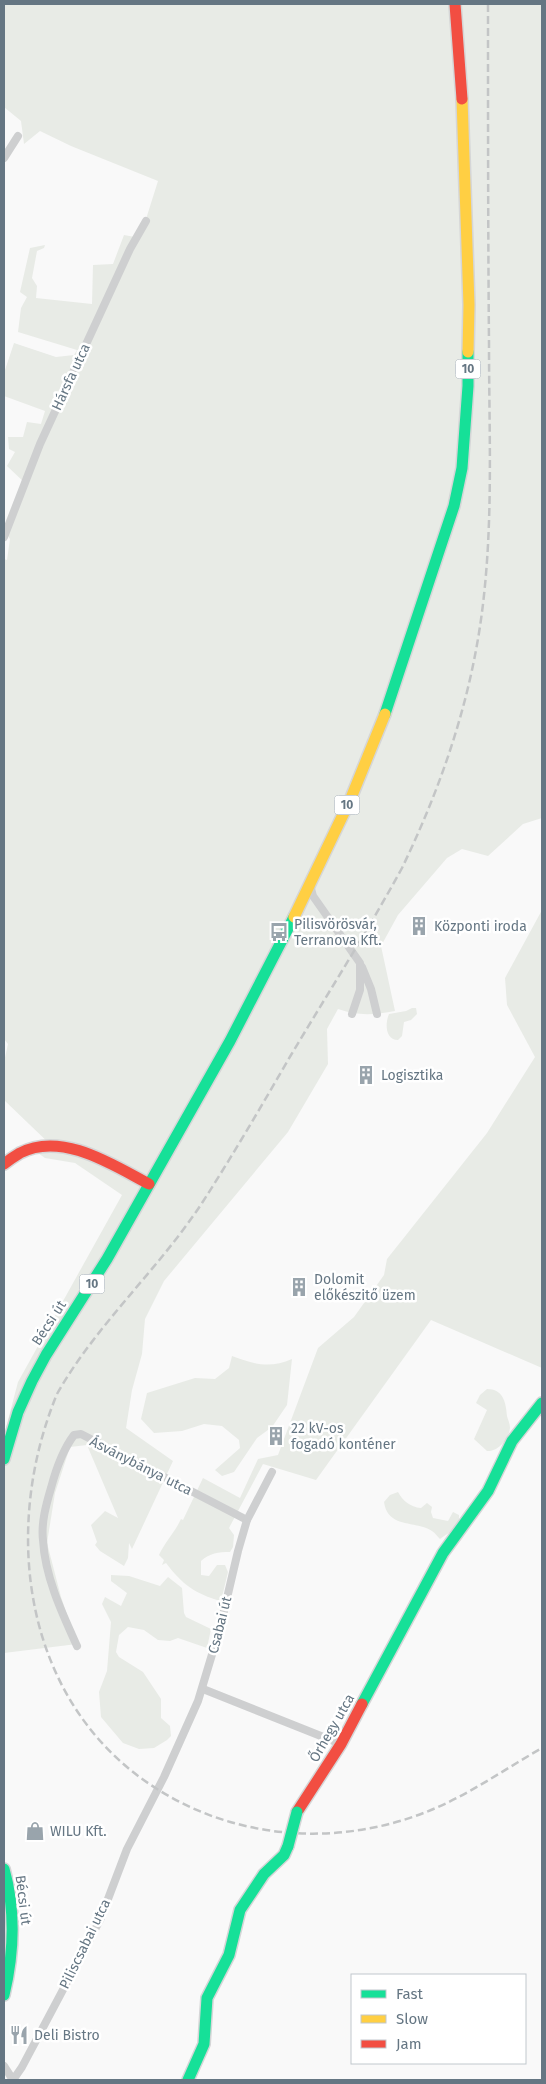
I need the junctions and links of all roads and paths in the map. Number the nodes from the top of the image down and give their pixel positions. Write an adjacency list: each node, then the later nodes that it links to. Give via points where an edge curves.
1 (454, 4): 6 (main road, 10, via 464,128 469,305 462,468 454,506 382,723)
2 (18, 136): 3 (street)
3 (4, 158)
4 (146, 222): 5 (street, Hársfa utca, via 130,249 40,444)
5 (4, 537)
6 (310, 885): 7 (main road, 10); 8 (street)
7 (298, 908): 8 (street, via 308,904); 13 (main road, 10, via 230,1041)
8 (321, 908): 9 (street)
9 (360, 963): 10 (street, via 360,990); 11 (street)
10 (352, 1014)
11 (377, 1014)
12 (4, 1164): 13 (main road, via 38,1146 67,1146 91,1154)
13 (149, 1184): 15 (main road, Bécsi út / 10, via 86,1296 32,1381 18,1412)
14 (542, 1404): 20 (main road, Őrhegy utca, via 512,1441 488,1491 443,1554)
15 (4, 1459)
16 (272, 1472): 17 (street, Csabai út)
17 (247, 1520): 18 (street, Ásványbánya utca, via 81,1434 74,1435 64,1448 53,1480 42,1540 52,1583); 19 (street, Csabai út)
18 (76, 1646)
19 (203, 1689): 20 (street); 21 (street, Csabai út)
20 (341, 1744): 26 (main road, Őrhegy utca, bridge, via 297,1812 284,1856 260,1879 240,1910 228,1955 207,1998 204,2044)
21 (164, 1777): 25 (street, Piliscsabai utca, via 127,1850 91,1938)
22 (4, 1869): 23 (main road, Bécsi út, via 12,1914)
23 (4, 1994)
24 (4, 2066): 25 (street)
25 (13, 2080)
26 (188, 2080)

